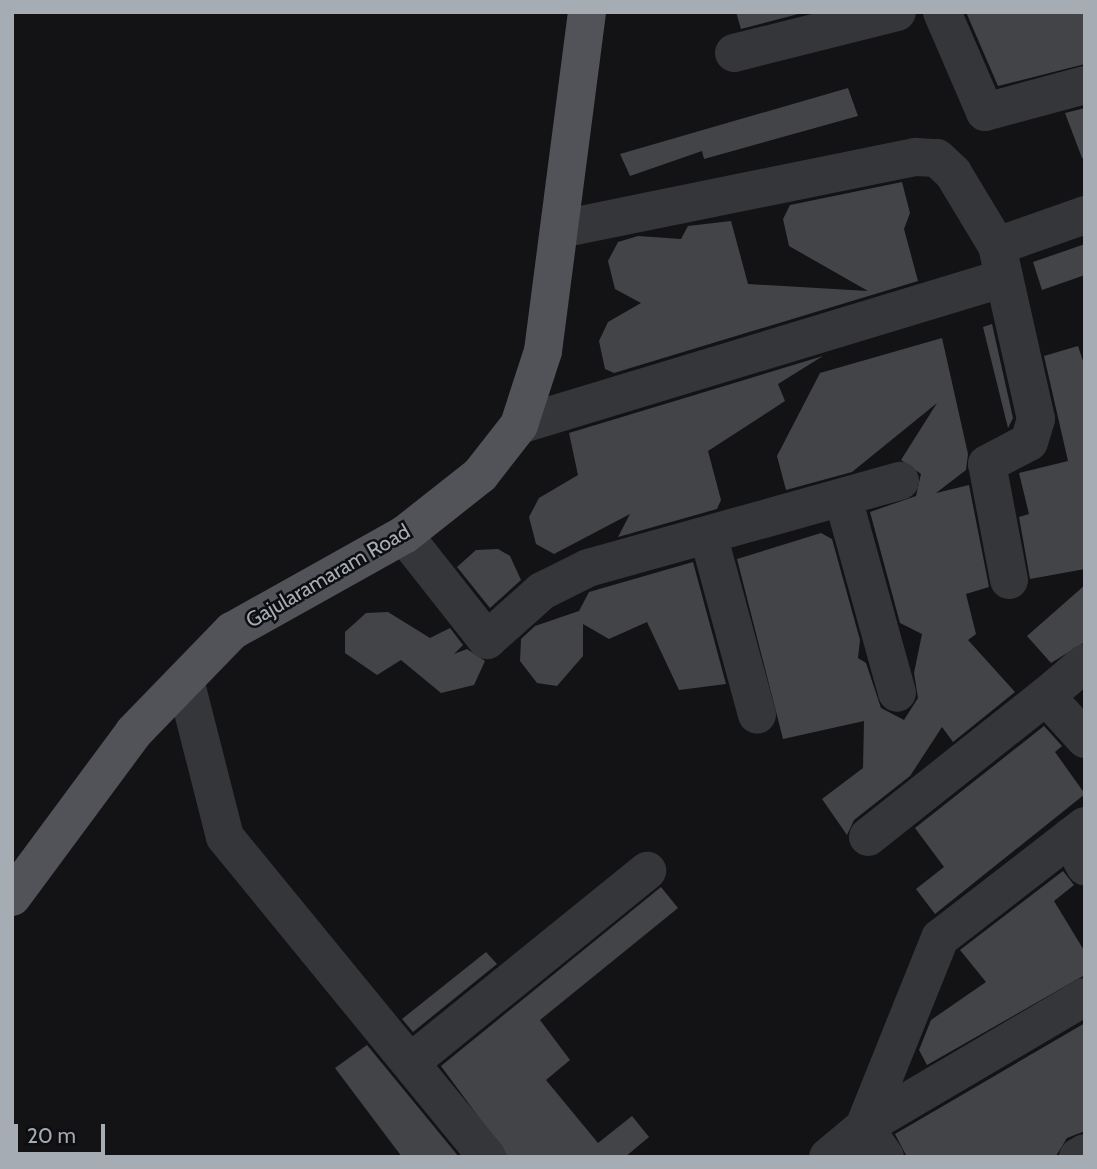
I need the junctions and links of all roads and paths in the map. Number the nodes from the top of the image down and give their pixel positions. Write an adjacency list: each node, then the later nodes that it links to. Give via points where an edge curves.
1 (587, 12): 7 (main road, Gajularamaram Road)
2 (897, 12): 4 (street)
3 (942, 12): 5 (street, via 985,112)
4 (734, 53)
5 (1085, 85)
6 (1085, 215): 8 (street)
7 (561, 229): 8 (street, via 916,157 937,158 953,173); 9 (main road, Gajularamaram Road, via 544,351)
8 (1000, 262): 9 (street); 14 (street, via 1037,419 1029,442 987,464)
9 (519, 425): 12 (main road, Gajularamaram Road, via 480,475)
10 (900, 481): 11 (street)
11 (843, 498): 13 (street); 17 (street)
12 (404, 535): 13 (street, via 487,640 542,590 588,568); 16 (main road, Gajularamaram Road, via 232,631)
13 (709, 538): 19 (street)
14 (1009, 580)
15 (1085, 663): 18 (street)
16 (185, 680): 24 (main road, Gajularamaram Road, via 113,758); 26 (street, via 225,837)
17 (897, 693)
18 (1046, 696): 20 (street); 21 (street)
19 (757, 715)
20 (1085, 739)
21 (868, 837)
22 (1080, 843): 27 (street, via 940,938)
23 (647, 871): 26 (street)
24 (12, 897)
25 (1085, 998): 27 (street)
26 (411, 1062): 29 (street)
27 (875, 1142): 30 (street)
28 (1085, 1153): 31 (street)
29 (487, 1157)
30 (828, 1157)
31 (1078, 1157)

